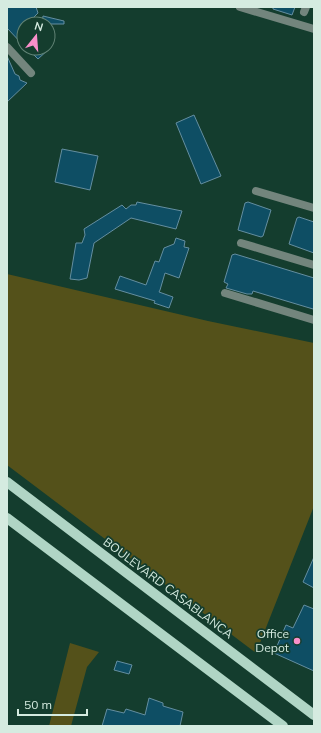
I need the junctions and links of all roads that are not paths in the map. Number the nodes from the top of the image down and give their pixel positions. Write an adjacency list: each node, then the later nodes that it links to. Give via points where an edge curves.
1 (240, 7): 2 (street)
2 (314, 29)
3 (7, 47): 4 (street)
4 (31, 73)
5 (256, 191): 6 (street)
6 (314, 208)
7 (241, 243): 8 (street)
8 (314, 265)
9 (225, 293): 10 (street)
10 (314, 320)
11 (7, 482): 13 (main road, BOULEVARD CASABLANCA)
12 (7, 518): 14 (main road)
13 (314, 715)
14 (282, 726)

